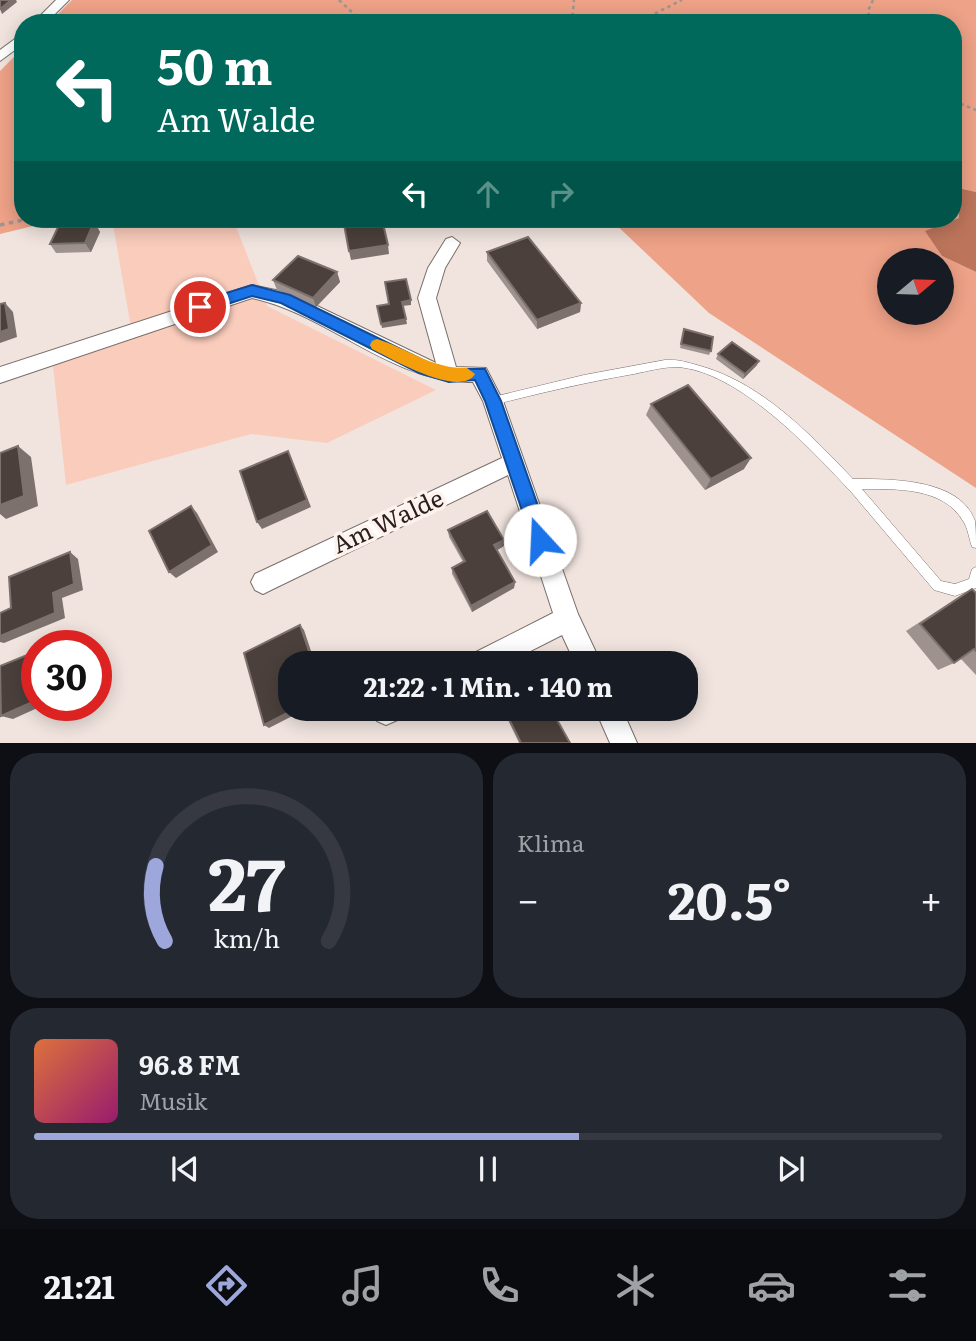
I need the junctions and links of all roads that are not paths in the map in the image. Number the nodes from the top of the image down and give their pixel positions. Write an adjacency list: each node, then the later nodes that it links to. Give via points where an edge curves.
1 (63, 0): 2 (street)
2 (48, 14)
3 (14, 45): 4 (street)
4 (0, 57)
5 (452, 243): 8 (street, via 427,298)
6 (200, 307): 7 (street); 8 (street, via 252,291 284,298 425,368)
7 (0, 375)
8 (449, 375): 9 (street, via 479,374)
9 (493, 401): 10 (street); 11 (lane, via 574,379 679,363 714,372 752,394)
10 (512, 463): 14 (street, Am Walde); 15 (street)
11 (849, 484): 12 (lane, via 916,486 946,498 967,517); 13 (lane, via 938,586 955,590 975,583)
12 (976, 543)
13 (976, 573)
14 (263, 582)
15 (568, 619): 16 (street); 17 (street)
16 (505, 651)
17 (583, 651)
18 (614, 721): 19 (street)
19 (624, 743)

